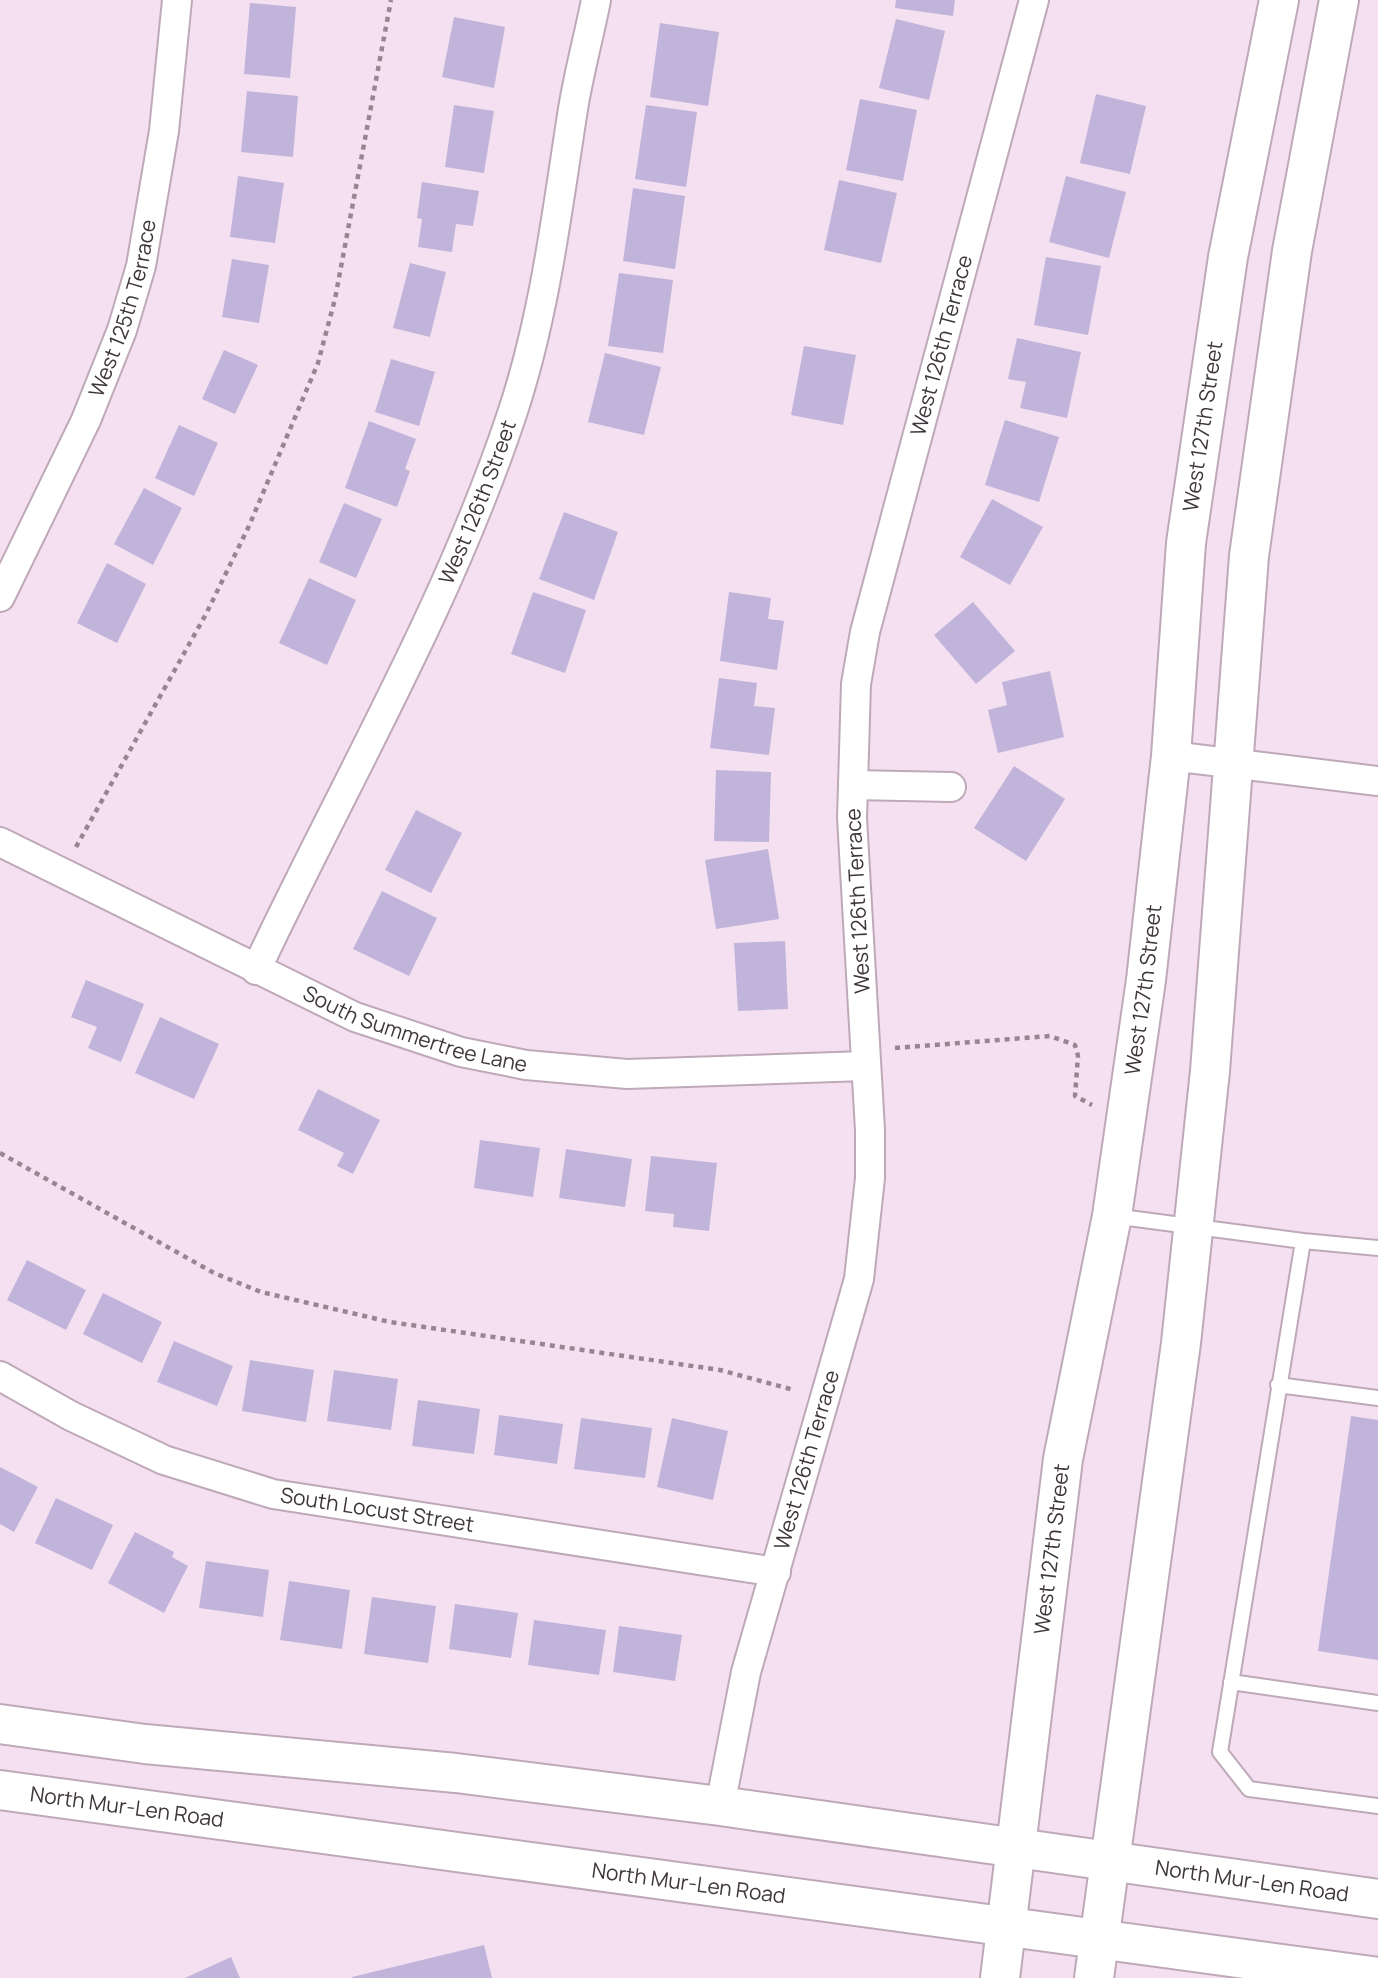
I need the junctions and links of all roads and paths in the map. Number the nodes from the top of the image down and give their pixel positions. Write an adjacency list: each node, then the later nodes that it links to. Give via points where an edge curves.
1 (177, 0): 7 (street, West 125th Terrace, via 164,131 141,267 86,421)
2 (391, 0): 14 (path, via 335,299 318,363 206,614)
3 (596, 0): 15 (street, West 126th Street, via 539,311 513,412 465,545 419,645)
4 (1034, 0): 11 (street, West 126th Terrace, via 876,583 856,684)
5 (1279, 0): 8 (main road, West 127th Street, via 1228,257 1186,543)
6 (1339, 0): 9 (main road, via 1292,251 1253,528)
7 (0, 597)
8 (1171, 756): 9 (street); 19 (main road, West 127th Street, via 1146,980)
9 (1232, 763): 10 (street); 20 (main road, via 1210,1071)
10 (1378, 781)
11 (853, 785): 12 (street); 16 (street, West 126th Terrace)
12 (951, 787)
13 (0, 842): 15 (street, South Summertree Lane)
14 (72, 854)
15 (256, 970): 16 (street, South Summertree Lane, via 409,1037 526,1065 627,1074)
16 (865, 1066): 17 (path, via 883,1049 1050,1036 1075,1045 1075,1096); 27 (street, West 126th Terrace, via 870,1178 859,1279)
17 (1100, 1107)
18 (0, 1153): 25 (path, via 214,1273 261,1292 390,1322 720,1370)
19 (1112, 1216): 20 (lane); 34 (main road, West 127th Street, via 1063,1459)
20 (1193, 1226): 21 (lane); 35 (main road)
21 (1303, 1241): 22 (lane); 24 (lane)
22 (1378, 1248)
23 (0, 1376): 27 (street, South Locust Street, via 164,1460 273,1494)
24 (1278, 1385): 26 (lane); 28 (lane)
25 (796, 1391)
26 (1378, 1398)
27 (776, 1572): 32 (street, West 126th Terrace, via 746,1672)
28 (1231, 1682): 29 (lane); 33 (lane, via 1220,1752 1249,1789)
29 (1378, 1703)
30 (0, 1724): 32 (main road, North Mur-Len Road)
31 (0, 1790): 37 (main road, North Mur-Len Road)
32 (720, 1806): 34 (main road, North Mur-Len Road)
33 (1378, 1806)
34 (1016, 1848): 35 (main road, North Mur-Len Road); 37 (main road, West 127th Street)
35 (1109, 1861): 36 (main road, North Mur-Len Road); 38 (main road)
36 (1378, 1899)
37 (1005, 1927): 38 (main road, North Mur-Len Road); 40 (main road, West 127th Street)
38 (1098, 1940): 39 (main road, North Mur-Len Road); 41 (main road)
39 (1378, 1977)
40 (1000, 1978)
41 (1094, 1978)

